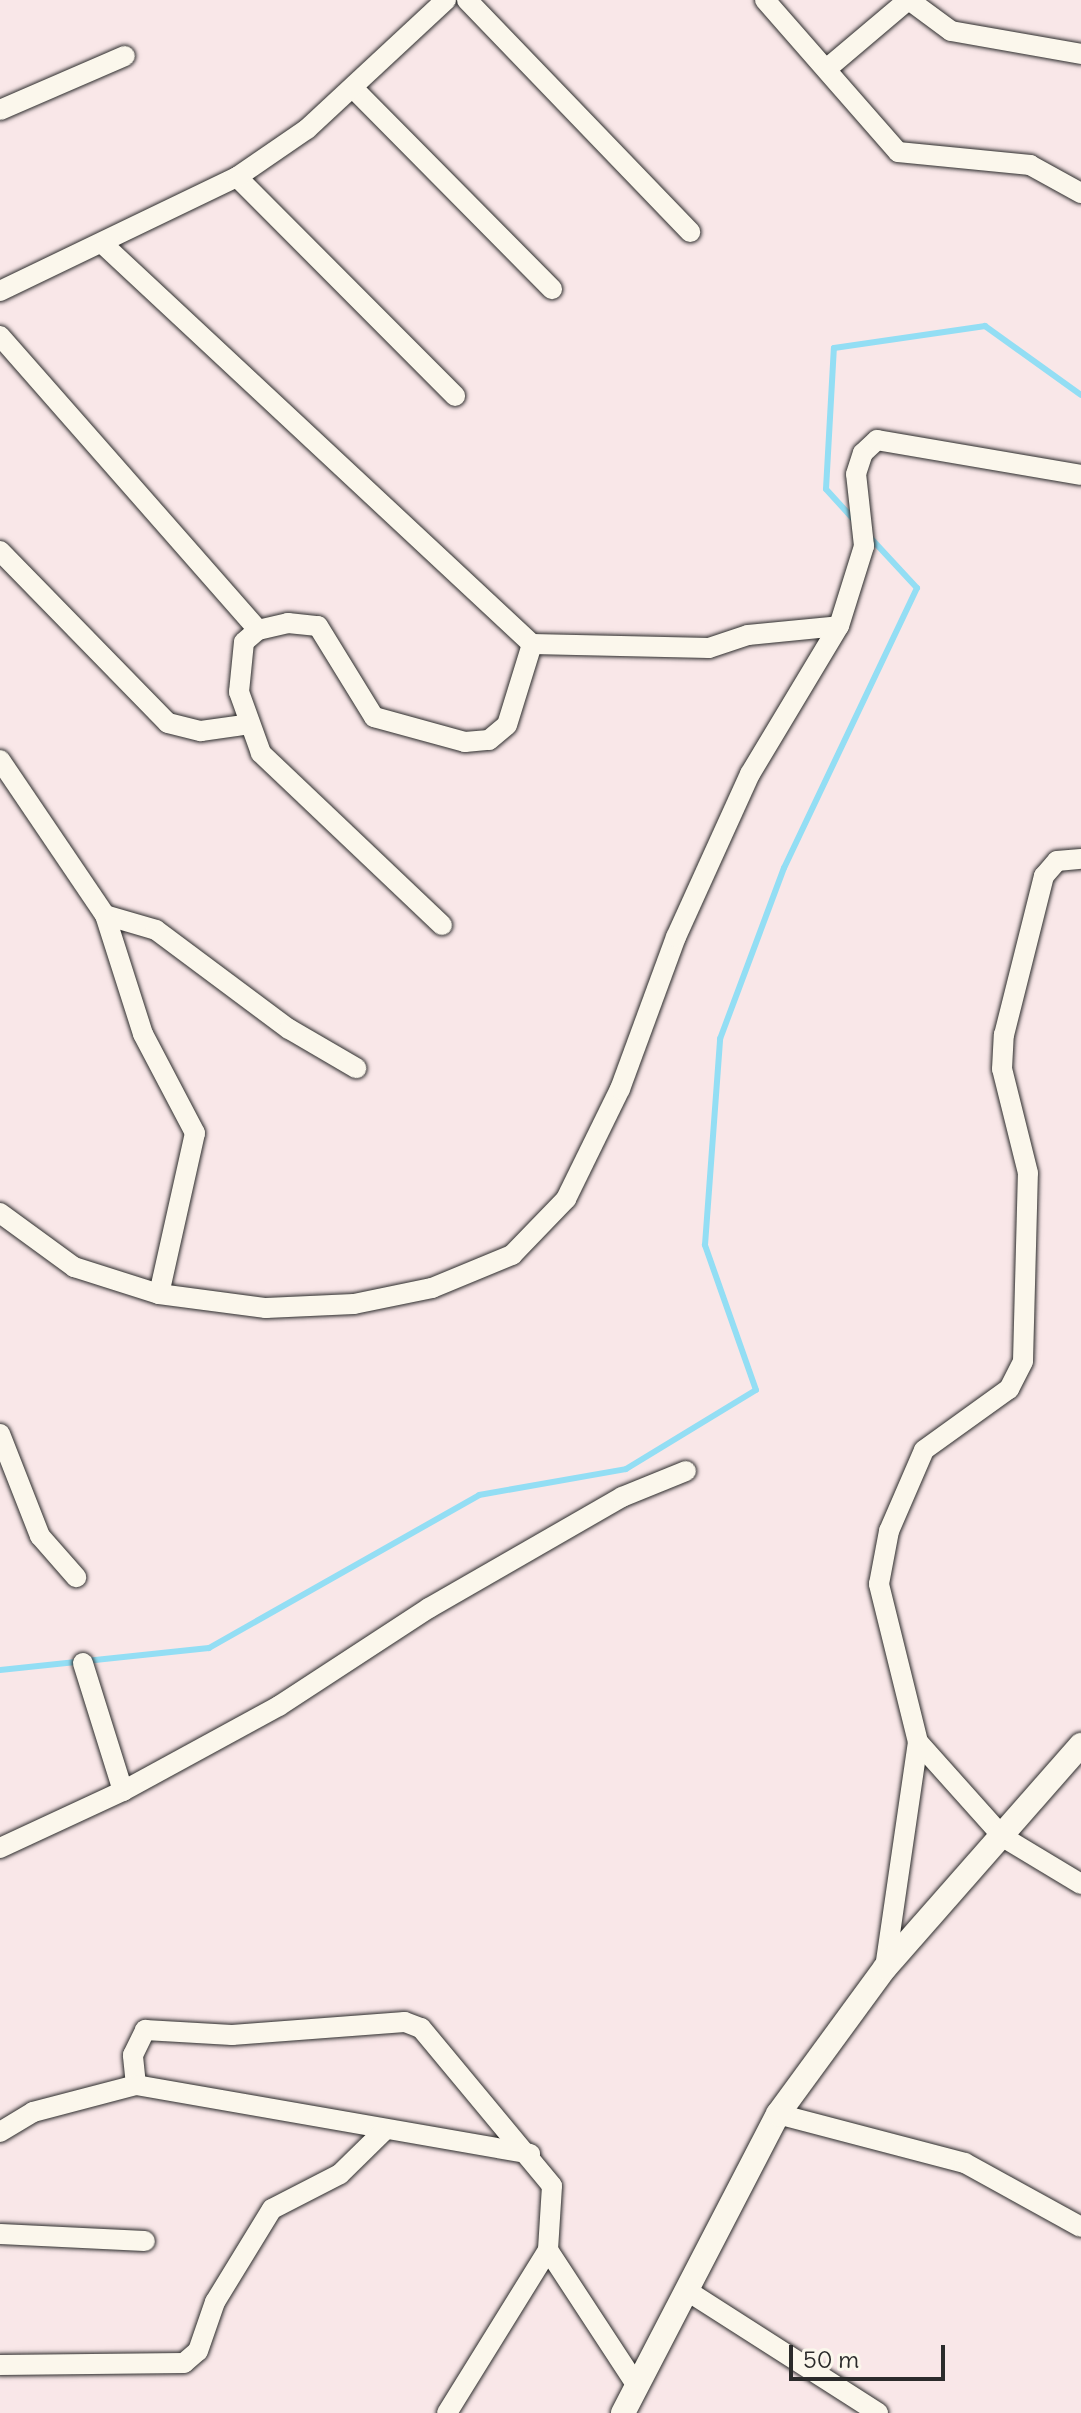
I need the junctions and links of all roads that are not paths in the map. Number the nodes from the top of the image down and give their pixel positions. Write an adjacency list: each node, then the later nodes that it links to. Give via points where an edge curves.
1 (446, 0): 8 (street)
2 (467, 0): 12 (street)
3 (765, 0): 7 (street)
4 (909, 0): 5 (street, via 951,31); 7 (street)
5 (1081, 54)
6 (125, 56): 9 (street)
7 (830, 66): 11 (street, via 898,152 1030,165)
8 (353, 88): 10 (street); 14 (street)
9 (0, 110)
10 (237, 177): 13 (street); 17 (street)
11 (1081, 193)
12 (690, 232)
13 (105, 246): 15 (street); 22 (street)
14 (552, 289)
15 (0, 291)
16 (0, 336): 21 (street)
17 (455, 396)
18 (1081, 475): 20 (street, via 877,440 856,474 864,546)
19 (0, 551): 23 (street, via 168,723 201,731)
20 (839, 626): 22 (street, via 748,635 709,648); 30 (street, via 750,774 676,937 620,1089 566,1199 512,1255 432,1288 354,1304 266,1308)
21 (258, 630): 22 (street, via 318,626 374,717 465,742 489,740 507,725); 23 (street, via 244,642 239,664)
22 (532, 644)
23 (250, 724): 27 (street, via 272,769)
24 (0, 760): 26 (street)
25 (1081, 859): 35 (street, via 1057,861 1044,876 1004,1035 1002,1069 1028,1173 1023,1361 1009,1389 924,1450 889,1531 879,1584)
26 (105, 915): 28 (street, via 156,930 289,1029); 30 (street, via 143,1034 195,1133)
27 (442, 925)
28 (356, 1068)
29 (0, 1213): 30 (street, via 74,1267)
30 (159, 1294)
31 (0, 1434): 33 (street, via 40,1536)
32 (686, 1471): 37 (street, via 622,1497 429,1608 279,1706)
33 (76, 1577)
34 (83, 1663): 37 (street)
35 (918, 1742): 38 (street); 41 (street)
36 (1081, 1745): 38 (street)
37 (123, 1791): 39 (street)
38 (1003, 1837): 40 (street); 41 (street)
39 (0, 1848)
40 (1081, 1884)
41 (885, 1968): 43 (street)
42 (136, 2085): 44 (street, via 339,2116); 45 (street, via 33,2112); 46 (street, via 133,2055 145,2030 232,2035 405,2022 421,2028)
43 (778, 2114): 47 (street, via 965,2163); 51 (street)
44 (385, 2130): 46 (street); 52 (street, via 329,2182 272,2209 215,2302 198,2351 184,2363)
45 (0, 2132)
46 (530, 2154): 50 (street, via 552,2186)
47 (1080, 2224)
48 (0, 2234): 49 (street)
49 (145, 2241)
50 (548, 2250): 53 (street); 54 (street)
51 (686, 2290): 53 (street); 56 (street)
52 (0, 2365)
53 (635, 2383): 55 (street)
54 (447, 2413)
55 (623, 2413)
56 (878, 2413)

